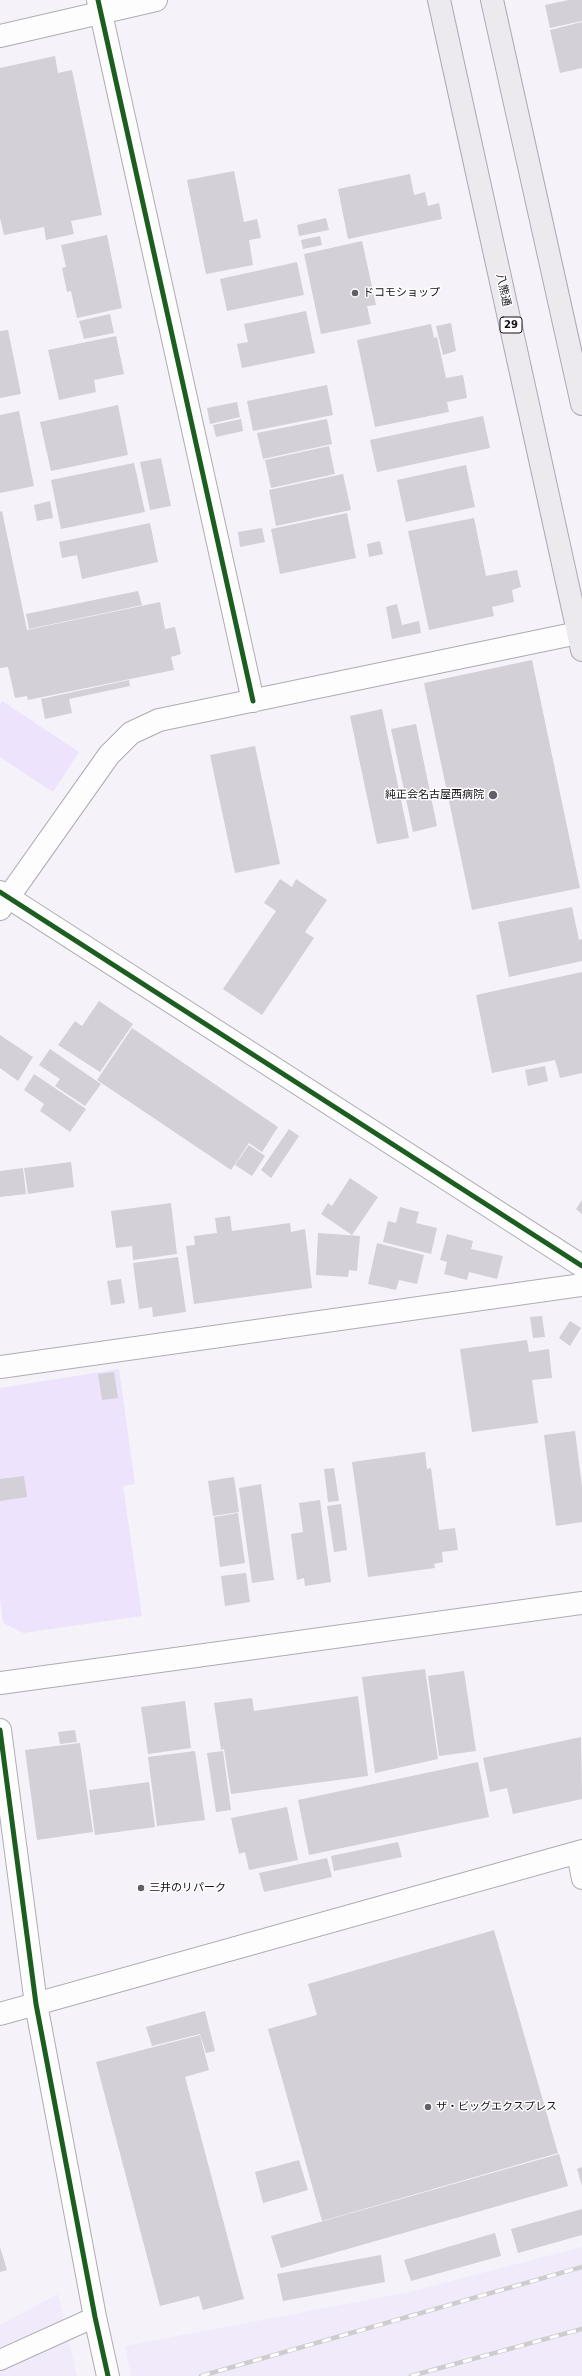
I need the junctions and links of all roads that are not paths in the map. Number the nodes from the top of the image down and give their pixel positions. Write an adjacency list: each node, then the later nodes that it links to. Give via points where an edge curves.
1 (156, 0): 4 (street)
2 (439, 0): 7 (main road, 八熊通 / 29)
3 (492, 0): 6 (main road)
4 (99, 6): 5 (street); 8 (street)
5 (0, 36)
6 (582, 404)
7 (580, 642): 8 (street)
8 (253, 701): 9 (street, via 160,720 131,733 109,755)
9 (2, 899): 10 (street)
10 (582, 1266)
11 (582, 1285): 12 (street)
12 (0, 1367)
13 (582, 1603): 14 (street)
14 (0, 1683)
15 (0, 1730): 18 (street)
16 (579, 1852): 17 (lane); 18 (street)
17 (582, 1879)
18 (36, 2004): 19 (street); 20 (street)
19 (0, 2014)
20 (95, 2317): 21 (lane); 22 (street)
21 (0, 2360)
22 (108, 2376)

